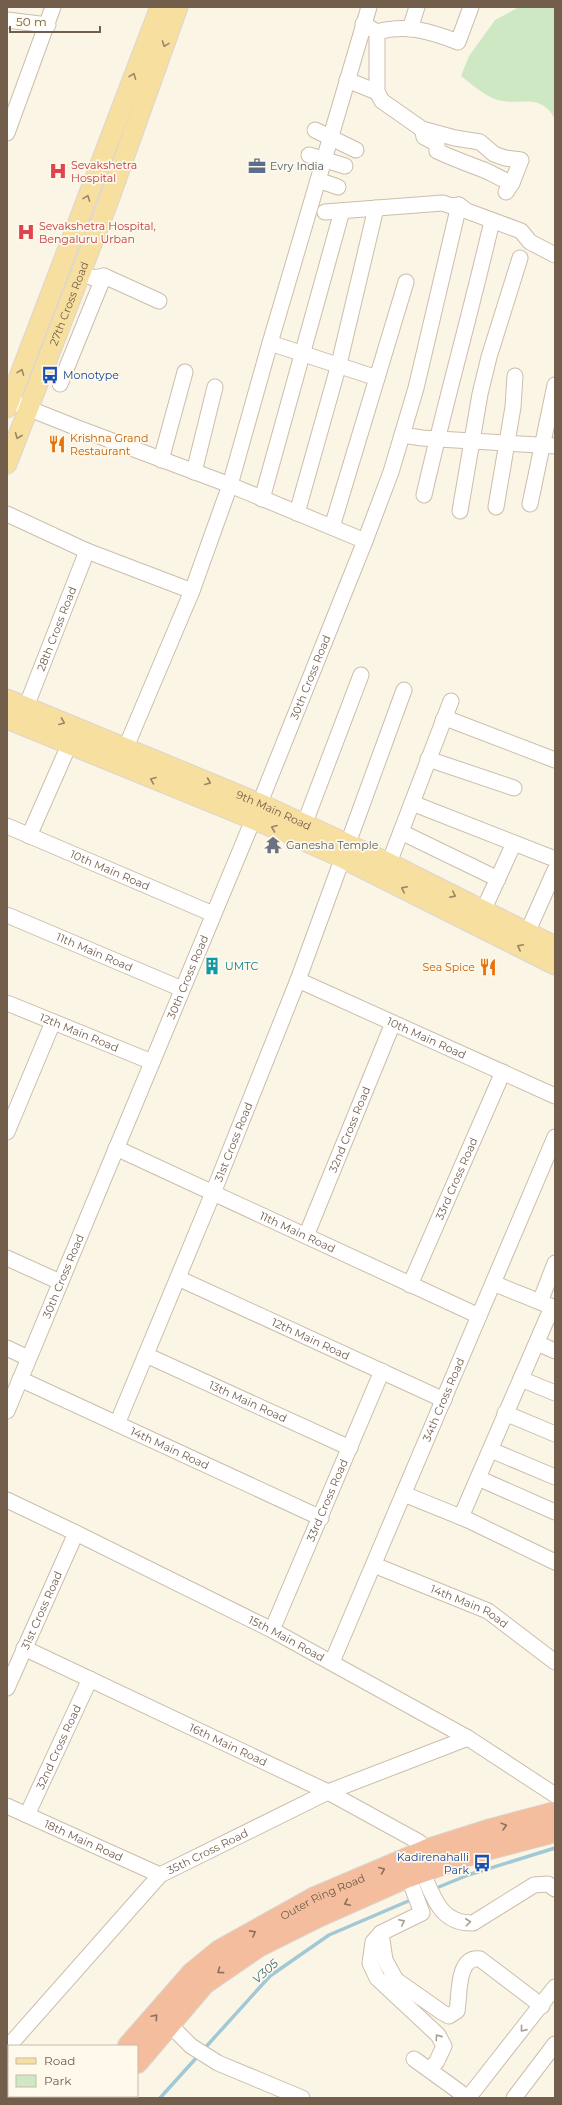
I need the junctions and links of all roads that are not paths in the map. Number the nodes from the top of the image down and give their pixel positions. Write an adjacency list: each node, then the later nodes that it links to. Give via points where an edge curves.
1 (53, 7): 9 (street)
2 (160, 7): 43 (main road, 27th Cross Road, one-way to 2)
3 (178, 7): 30 (main road, 27th Cross Road, one-way to 30)
4 (369, 7): 8 (street)
5 (417, 7): 10 (street)
6 (471, 7): 10 (street, via 458,42)
7 (7, 20): 9 (street)
8 (363, 24): 11 (street); 12 (street)
9 (48, 25): 16 (street)
10 (410, 29): 11 (street, via 396,28)
11 (376, 32): 13 (street)
12 (347, 80): 13 (street); 17 (street)
13 (377, 92): 15 (street, via 382,101)
14 (315, 130): 17 (street)
15 (422, 130): 15 (street, via 424,137 437,144 437,151 474,168 482,169 509,187 521,160 494,154 480,142)
16 (7, 133)
17 (330, 138): 18 (street); 19 (street)
18 (356, 150)
19 (316, 157): 20 (street); 21 (street)
20 (344, 166)
21 (318, 180): 22 (street); 34 (street)
22 (338, 187)
23 (460, 205): 24 (street, via 424,203); 27 (street); 45 (street, 30th Cross Road, via 416,388)
24 (376, 208): 25 (street); 36 (street)
25 (342, 211): 26 (street); 35 (street)
26 (325, 212)
27 (492, 221): 28 (street, via 521,231 530,242); 46 (street, via 471,311)
28 (555, 255)
29 (520, 258): 47 (street, via 489,357)
30 (83, 267): 31 (street, via 99,267); 44 (main road, 27th Cross Road)
31 (104, 276): 33 (street); 40 (street)
32 (406, 282): 39 (street)
33 (159, 301)
34 (270, 343): 35 (street); 53 (street)
35 (303, 353): 36 (street); 55 (street)
36 (339, 364): 39 (street); 59 (street)
37 (185, 372): 50 (street)
38 (515, 376): 48 (street)
39 (377, 378): 61 (street)
40 (60, 384)
41 (555, 385): 49 (street)
42 (215, 387): 52 (street)
43 (8, 404): 44 (street)
44 (30, 408): 50 (street); 51 (main road, 27th Cross Road, one-way to 51)
45 (402, 435): 46 (street); 62 (street, 30th Cross Road)
46 (436, 439): 47 (street); 54 (street)
47 (472, 440): 48 (street); 58 (street)
48 (508, 442): 49 (street); 57 (street)
49 (549, 445): 56 (street)
50 (160, 460): 52 (street)
51 (7, 464)
52 (194, 472): 53 (street)
53 (230, 485): 55 (street); 64 (street)
54 (424, 495)
55 (262, 499): 59 (street)
56 (530, 504)
57 (496, 507)
58 (460, 511)
59 (297, 513): 61 (street)
60 (7, 514): 63 (street)
61 (332, 527): 62 (street)
62 (365, 541): 78 (street, 30th Cross Road)
63 (87, 551): 64 (street); 69 (street, 28th Cross Road)
64 (192, 591): 73 (street)
65 (361, 676): 79 (street)
66 (404, 690): 84 (street, 31st Cross Road)
67 (7, 698): 69 (main road, 9th Main Road)
68 (451, 701): 71 (street)
69 (26, 707): 73 (main road, 9th Main Road, one-way to 73)
70 (7, 719): 72 (main road, 9th Main Road)
71 (444, 720): 74 (street); 75 (street, via 448,719)
72 (69, 745): 78 (main road, 9th Main Road, one-way to 72); 82 (street)
73 (126, 747): 78 (main road, 9th Main Road, one-way to 78)
74 (428, 759): 76 (street); 77 (street)
75 (555, 760)
76 (514, 788)
77 (412, 803): 81 (street); 83 (street)
78 (256, 812): 79 (main road, 9th Main Road); 84 (main road, 9th Main Road, one-way to 78); 90 (street, 30th Cross Road)
79 (304, 825): 84 (main road, 9th Main Road)
80 (7, 826): 82 (street, 10th Main Road)
81 (402, 832): 86 (street); 88 (street)
82 (29, 836): 90 (street, 10th Main Road)
83 (514, 843): 85 (street); 88 (street)
84 (345, 851): 86 (main road, 9th Main Road); 94 (main road, 9th Main Road, one-way to 84); 95 (street, 31st Cross Road)
85 (555, 859)
86 (389, 863): 89 (main road, 9th Main Road, one-way to 89)
87 (555, 870): 92 (street)
88 (498, 880): 89 (street)
89 (483, 911): 92 (main road, 9th Main Road)
90 (213, 914): 96 (street, 30th Cross Road)
91 (7, 915): 96 (street, 11th Main Road)
92 (527, 933): 93 (main road, 9th Main Road)
93 (555, 946)
94 (555, 965)
95 (298, 980): 99 (street, 10th Main Road); 107 (street, 31st Cross Road)
96 (182, 989): 100 (street, 30th Cross Road)
97 (7, 1003): 98 (street, 12th Main Road)
98 (53, 1022): 100 (street, 12th Main Road); 103 (street)
99 (393, 1023): 101 (street, 10th Main Road); 108 (street, 32nd Cross Road)
100 (152, 1062): 105 (street, 30th Cross Road)
101 (503, 1072): 102 (street, 10th Main Road); 114 (street, 33rd Cross Road)
102 (555, 1096)
103 (7, 1132)
104 (555, 1137): 106 (street, 34th Cross Road)
105 (116, 1148): 107 (street, 11th Main Road); 112 (street, 30th Cross Road)
106 (552, 1154): 113 (street, 34th Cross Road)
107 (213, 1193): 108 (street, 11th Main Road); 111 (street, 31st Cross Road)
108 (306, 1236): 114 (street, 11th Main Road)
109 (7, 1258): 112 (street)
110 (555, 1263): 115 (street)
111 (178, 1278): 120 (street, 31st Cross Road); 122 (street, 12th Main Road)
112 (60, 1282): 121 (street, 30th Cross Road)
113 (493, 1283): 115 (street); 116 (street, 34th Cross Road)
114 (410, 1285): 116 (street, 11th Main Road)
115 (549, 1305): 117 (street)
116 (479, 1316): 126 (street, 34th Cross Road)
117 (536, 1343): 119 (street); 123 (street)
118 (7, 1348): 121 (street)
119 (555, 1351)
120 (146, 1355): 129 (street, 31st Cross Road); 131 (street, 13th Main Road)
121 (28, 1358): 124 (street, 30th Cross Road)
122 (382, 1371): 126 (street, 12th Main Road); 131 (street, 33rd Cross Road)
123 (520, 1379): 125 (street); 128 (street)
124 (20, 1380): 127 (street, 30th Cross Road); 129 (street, 14th Main Road)
125 (555, 1393)
126 (444, 1400): 135 (street, 34th Cross Road)
127 (7, 1411)
128 (505, 1413): 130 (street); 132 (street)
129 (117, 1424): 139 (street, 14th Main Road)
130 (555, 1434)
131 (350, 1448): 139 (street, 33rd Cross Road)
132 (491, 1450): 133 (street); 134 (street)
133 (555, 1477)
134 (478, 1478): 137 (street); 138 (street)
135 (404, 1494): 138 (street); 142 (street, 34th Cross Road)
136 (7, 1500): 140 (street, 15th Main Road)
137 (555, 1512)
138 (461, 1517): 141 (street)
139 (320, 1518): 143 (street, 33rd Cross Road)
140 (76, 1532): 143 (street, 15th Main Road); 144 (street, 31st Cross Road)
141 (555, 1562)
142 (374, 1564): 145 (street, 34th Cross Road); 146 (street, 14th Main Road, via 488,1611)
143 (272, 1630): 145 (street, 15th Main Road)
144 (24, 1648): 147 (street, 16th Main Road); 148 (street, 31st Cross Road)
145 (332, 1662): 149 (street, 15th Main Road)
146 (555, 1662)
147 (90, 1678): 150 (street, 16th Main Road); 154 (street, 32nd Cross Road)
148 (7, 1688)
149 (468, 1738): 150 (street, 35th Cross Road); 151 (street, 15th Main Road)
150 (328, 1792): 156 (street, 16th Main Road, via 419,1842); 158 (street, 35th Cross Road)
151 (555, 1795)
152 (7, 1806): 154 (street, 18th Main Road)
153 (555, 1813): 156 (highway, Outer Ring Road, one-way to 153)
154 (27, 1815): 158 (street, 18th Main Road)
155 (555, 1831): 157 (highway, Outer Ring Road, via 479,1851)
156 (428, 1850): 168 (highway, Outer Ring Road, one-way to 156, via 193,1973 220,1951 315,1898)
157 (415, 1873): 160 (street); 161 (street); 165 (highway, Outer Ring Road, one-way to 165, via 318,1916 251,1950 204,1983)
158 (160, 1875): 167 (street, 35th Cross Road)
159 (555, 1889): 160 (street, one-way to 159, via 453,1921 473,1923 534,1885 548,1884)
160 (436, 1905): 161 (street)
161 (422, 1913): 162 (street, one-way to 161)
162 (381, 1933): 164 (street, via 385,1960 396,1980 448,2016 457,2011 462,1970 468,1961 475,1958 480,1959); 171 (street, one-way to 162, via 444,2046 438,2035 372,1971 370,1954 373,1942)
163 (555, 1987): 164 (street)
164 (542, 2006): 173 (street, one-way to 173)
165 (169, 2024): 170 (highway, Outer Ring Road); 172 (street, via 191,2046 218,2063)
166 (555, 2044): 174 (street)
167 (8, 2045)
168 (131, 2045)
169 (414, 2059): 171 (street)
170 (138, 2061)
171 (430, 2070): 173 (street)
172 (302, 2098)
173 (468, 2098)
174 (514, 2098)

